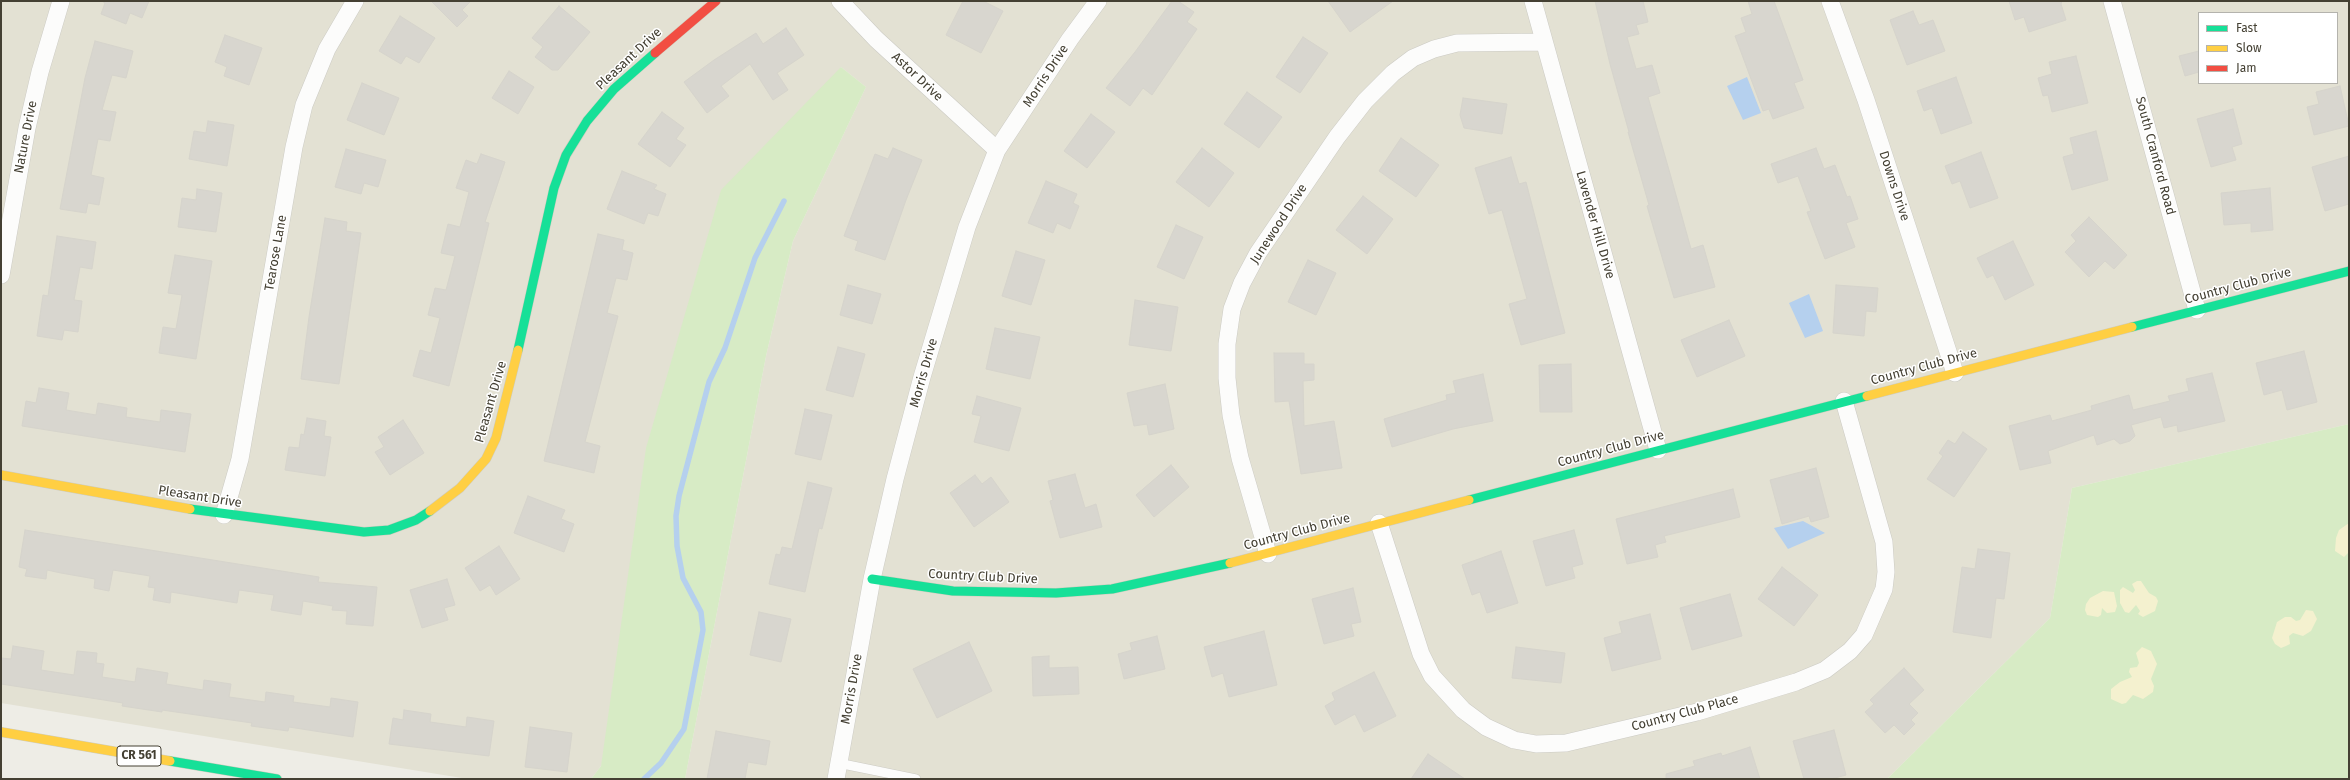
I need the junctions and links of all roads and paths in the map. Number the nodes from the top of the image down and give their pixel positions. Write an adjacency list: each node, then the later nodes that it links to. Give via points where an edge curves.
1 (61, 1): 12 (street, Nature Drive, via 27,128)
2 (354, 1): 18 (street, Tearose Lane, via 327,49 304,104 294,147 240,459)
3 (716, 1): 18 (street, Pleasant Drive, via 614,89 587,121 566,155 554,188 510,388 496,438 486,459 460,488 442,505 416,520 389,530 364,532)
4 (840, 1): 10 (street, Astor Drive, via 876,39)
5 (1098, 1): 10 (street, Morris Drive)
6 (1533, 1): 9 (street, Lavender Hill Drive)
7 (1830, 1): 14 (street, Downs Drive, via 1866,100)
8 (2112, 1): 13 (street, South Cranford Road)
9 (1544, 42): 16 (street, Lavender Hill Drive); 20 (street, Junewood Drive, via 1457,43 1413,58 1393,73 1365,102 1337,137 1258,253 1232,309 1227,344 1227,378 1240,458)
10 (997, 150): 21 (street, Morris Drive, via 967,227 922,378)
11 (2349, 271): 13 (street, Country Club Drive)
12 (1, 275)
13 (2197, 310): 14 (street, Country Club Drive)
14 (1955, 373): 15 (street, Country Club Drive)
15 (1844, 401): 16 (street, Country Club Drive); 19 (street, Country Club Place, via 1884,542 1884,589 1864,635 1850,651 1825,670 1796,682 1697,712 1566,743 1536,744 1514,740 1486,727 1463,710 1432,676 1421,654)
16 (1658, 450): 19 (street, Country Club Drive)
17 (1, 475): 18 (street, Pleasant Drive)
18 (224, 515)
19 (1380, 523): 20 (street, Country Club Drive)
20 (1268, 554): 21 (street, Country Club Drive, via 1112,589 1056,593 953,591)
21 (872, 579): 23 (street, Morris Drive)
22 (1, 732): 24 (street, CR 561)
23 (837, 771): 25 (lane)
24 (277, 779)
25 (916, 779)

